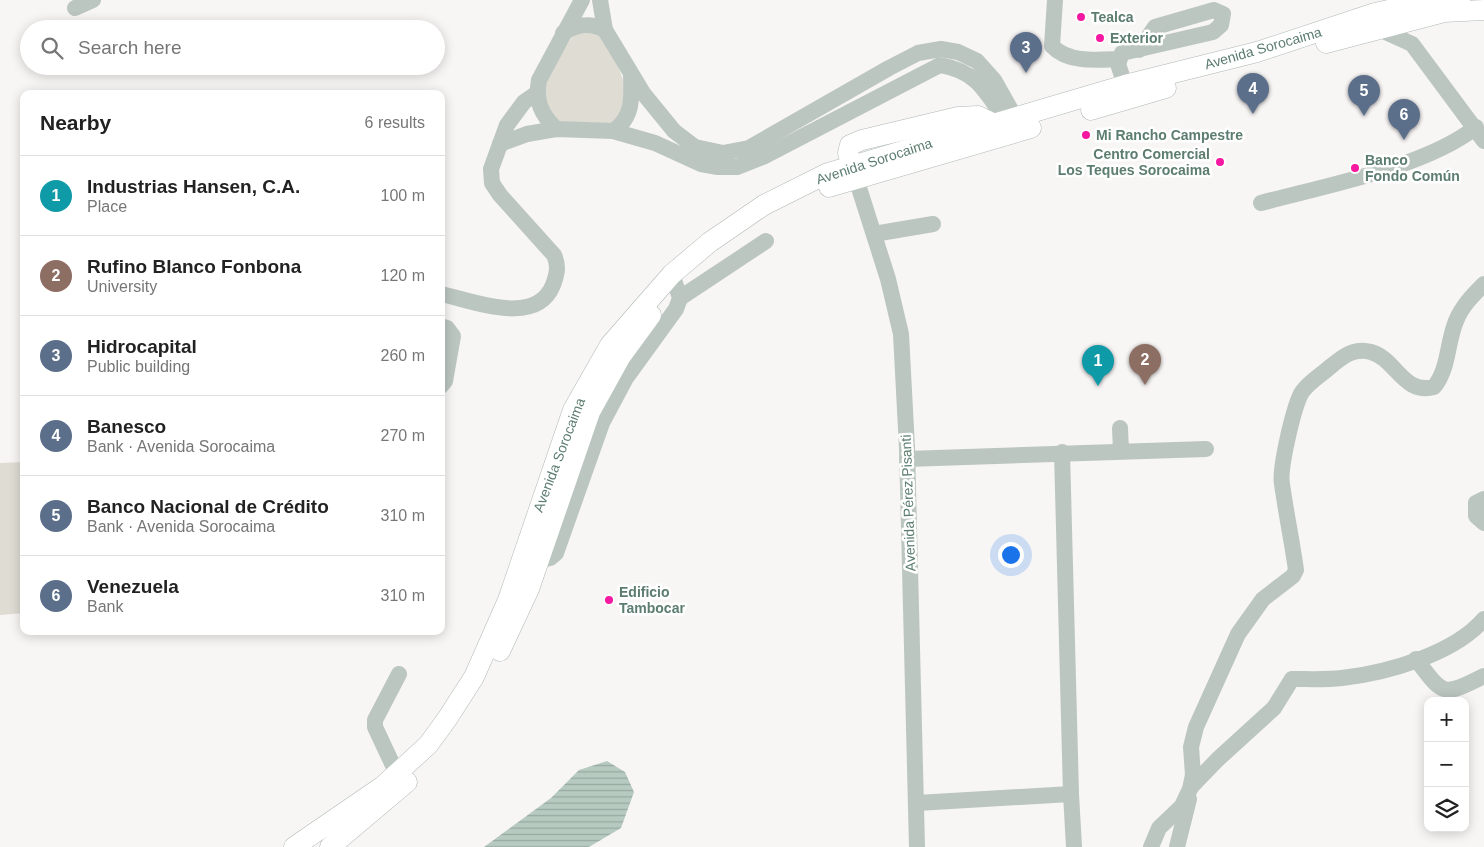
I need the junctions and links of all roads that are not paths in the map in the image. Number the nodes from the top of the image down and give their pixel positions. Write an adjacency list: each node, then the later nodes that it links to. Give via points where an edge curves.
1 (93, 0): 6 (street)
2 (582, 0): 11 (street)
3 (600, 0): 10 (street)
4 (1055, 0): 14 (street, via 1052,46 1057,51 1064,56 1097,60)
5 (1460, 0): 7 (main road, Avenida Sorocaima)
6 (75, 8)
7 (1411, 8): 8 (main road, Avenida Sorocaima, via 1444,12); 9 (main road, Avenida Sorocaima); 12 (street)
8 (1484, 10)
9 (1377, 14): 12 (street); 16 (main road, Avenida Sorocaima, via 1257,52); 23 (main road, Avenida Sorocaima, via 1259,61)
10 (605, 30): 11 (street, via 594,24 572,27); 15 (street)
11 (563, 33): 17 (street, via 539,80)
12 (1412, 44): 21 (street)
13 (1139, 50): 14 (street, via 1122,53)
14 (1119, 58): 16 (street)
15 (631, 74): 18 (street, via 674,131 695,146 722,153 750,148 889,68 918,54 941,49 958,52 977,61 994,80); 20 (street, via 631,108)
16 (1125, 85): 18 (main road, Avenida Sorocaima)
17 (537, 93): 19 (street, via 542,113); 22 (street, via 515,112 502,133)
18 (1005, 121): 20 (street, via 983,85 965,71 940,65 765,156 737,167 701,164 655,143); 23 (main road, via 978,116 958,117 862,140 850,145 848,152)
19 (556, 129): 20 (street); 22 (street, via 527,134)
20 (613, 131)
21 (1480, 134): 24 (street, via 1467,135 1420,157)
22 (500, 144): 30 (street, via 491,169 492,183 508,206 554,255 557,275 549,295 537,305 522,309)
23 (853, 172): 26 (street, Avenida Pérez Pisanti); 29 (main road, Avenida Sorocaima, via 763,221)
24 (1261, 203)
25 (933, 224): 26 (street)
26 (874, 234): 37 (street, Avenida Pérez Pisanti, via 901,334)
27 (766, 241): 29 (street)
28 (1484, 284): 46 (street, via 1466,302 1456,320 1442,372 1434,387 1418,388 1408,383 1381,356 1360,350 1343,356 1301,394 1291,424 1281,483 1296,570 1293,576 1263,599 1238,634 1196,727 1191,747 1193,775)
29 (676, 286): 44 (main road, Avenida Sorocaima, via 621,356 601,390 578,443 517,618); 44 (main road, Avenida Sorocaima, via 610,345 574,410)
30 (445, 295)
31 (445, 327): 32 (street, via 453,336)
32 (445, 381)
33 (1120, 428): 35 (street)
34 (1206, 449): 35 (street)
35 (1121, 451): 36 (street)
36 (1062, 452): 37 (street); 47 (street)
37 (907, 459): 48 (street, Avenida Pérez Pisanti)
38 (1484, 499): 39 (street, via 1476,503 1475,508 1476,516)
39 (1484, 523)
40 (1484, 619): 41 (street, via 1458,642)
41 (1416, 659): 43 (street, via 1435,684 1447,690 1456,690); 46 (street, via 1342,678 1292,679 1274,708)
42 (399, 674): 45 (street, via 375,727)
43 (1484, 676)
44 (479, 680): 45 (main road, Avenida Sorocaima, via 459,723)
45 (401, 779): 49 (main road, Avenida Sorocaima); 50 (main road, Avenida Sorocaima)
46 (1190, 788): 53 (street, via 1182,806 1158,828); 54 (street)
47 (1071, 794): 48 (street); 52 (street)
48 (917, 803): 51 (street, Avenida Pérez Pisanti)
49 (294, 847)
50 (330, 847)
51 (917, 847)
52 (1074, 847)
53 (1151, 847)
54 (1176, 847)

